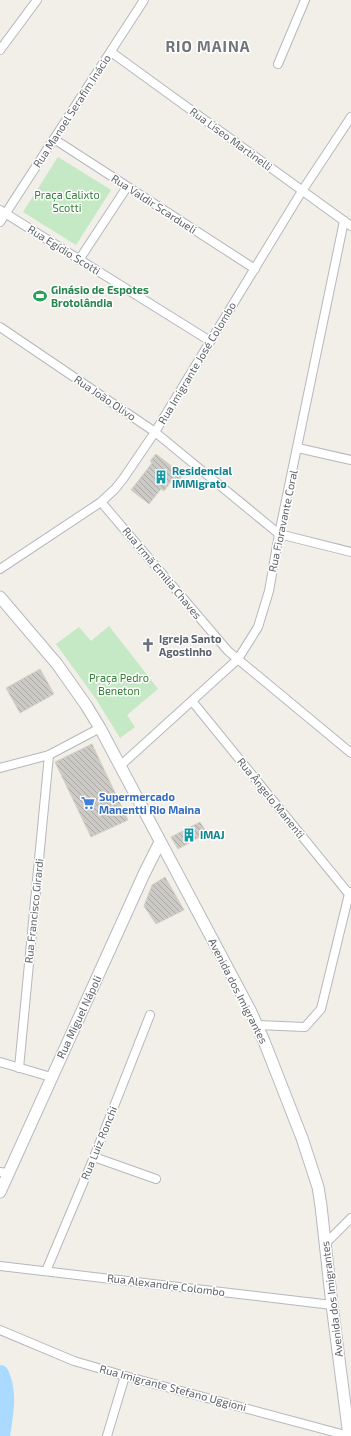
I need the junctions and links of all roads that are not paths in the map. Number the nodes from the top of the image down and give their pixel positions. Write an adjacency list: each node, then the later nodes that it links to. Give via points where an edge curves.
1 (37, 0): 4 (street)
2 (144, 0): 5 (street, Rua Manoel Serafim Inácio)
3 (305, 0): 6 (street)
4 (0, 50)
5 (111, 52): 8 (street, Rua Manoel Serafim Inácio); 10 (street, Rua Liseo Martinelli)
6 (278, 64)
7 (351, 116): 10 (street, Rua Imigrante José Colombo)
8 (54, 139): 9 (street, Rua Valdir Scardueli); 11 (street, Rua Manoel Serafim Inácio)
9 (127, 187): 14 (street); 15 (street, Rua Valdir Scardueli)
10 (302, 191): 13 (street, Rua Liseo Martinelli); 15 (street, Rua Imigrante José Colombo)
11 (3, 212): 12 (street, Rua Manoel Serafim Inácio); 14 (street, Rua Egídio Scotti)
12 (0, 222)
13 (348, 223): 19 (street, Rua Fioravante Coral)
14 (79, 260): 17 (street, Rua Egídio Scotti)
15 (255, 269): 17 (street, Rua Imigrante José Colombo)
16 (0, 327): 18 (street, Rua João Olivo)
17 (210, 341): 18 (street, Rua Imigrante José Colombo)
18 (155, 432): 21 (street, Rua Imigrante José Colombo, via 115,490); 22 (street, Rua João Olivo)
19 (298, 448): 20 (street); 22 (street, Rua Fioravante Coral)
20 (351, 460)
21 (101, 502): 24 (street, Rua Imigrante José Colombo); 26 (street, Rua Irmã Emília Chaves, via 228,651)
22 (279, 534): 23 (street, Rua João Olivo); 26 (street, Rua Fioravante Coral, via 269,591 258,627)
23 (351, 552)
24 (0, 569)
25 (0, 597): 28 (street, Avenida dos Imigrantes, via 58,664)
26 (238, 659): 27 (street, Rua Fioravante Coral); 29 (street, Rua Irmã Emília Chaves)
27 (192, 701): 31 (street, Rua Fioravante Coral); 34 (street, Rua Ângelo Manenti)
28 (100, 728): 30 (street); 31 (street, Avenida dos Imigrantes)
29 (351, 753)
30 (49, 755): 32 (street); 38 (street, Rua Francisco Girardi)
31 (120, 766): 33 (street, Avenida dos Imigrantes)
32 (0, 768)
33 (160, 842): 36 (street, Avenida dos Imigrantes); 39 (street, Rua Miguel Nápoli)
34 (350, 893): 36 (street, via 321,1009 305,1027)
35 (150, 1015): 40 (street, Rua Luiz Ronchi)
36 (258, 1025): 45 (street, Avenida dos Imigrantes, via 312,1167 321,1206)
37 (0, 1062): 38 (street)
38 (19, 1068): 39 (street)
39 (51, 1077): 41 (street, Rua Miguel Nápoli)
40 (94, 1157): 42 (street); 47 (street, Rua Luiz Ronchi)
41 (4, 1173): 43 (street, Rua Miguel Nápoli)
42 (156, 1179)
43 (0, 1192)
44 (351, 1218): 45 (street)
45 (325, 1244): 48 (street, Avenida dos Imigrantes)
46 (0, 1266): 47 (street, Rua Alexandre Colombo)
47 (46, 1271): 48 (street, Rua Alexandre Colombo)
48 (332, 1305): 52 (street, Avenida dos Imigrantes)
49 (0, 1330): 50 (street, Rua Imigrante Stefano Uggioni, via 74,1361)
50 (125, 1376): 51 (street); 52 (street, Rua Imigrante Stefano Uggioni)
51 (107, 1436)
52 (350, 1436)

